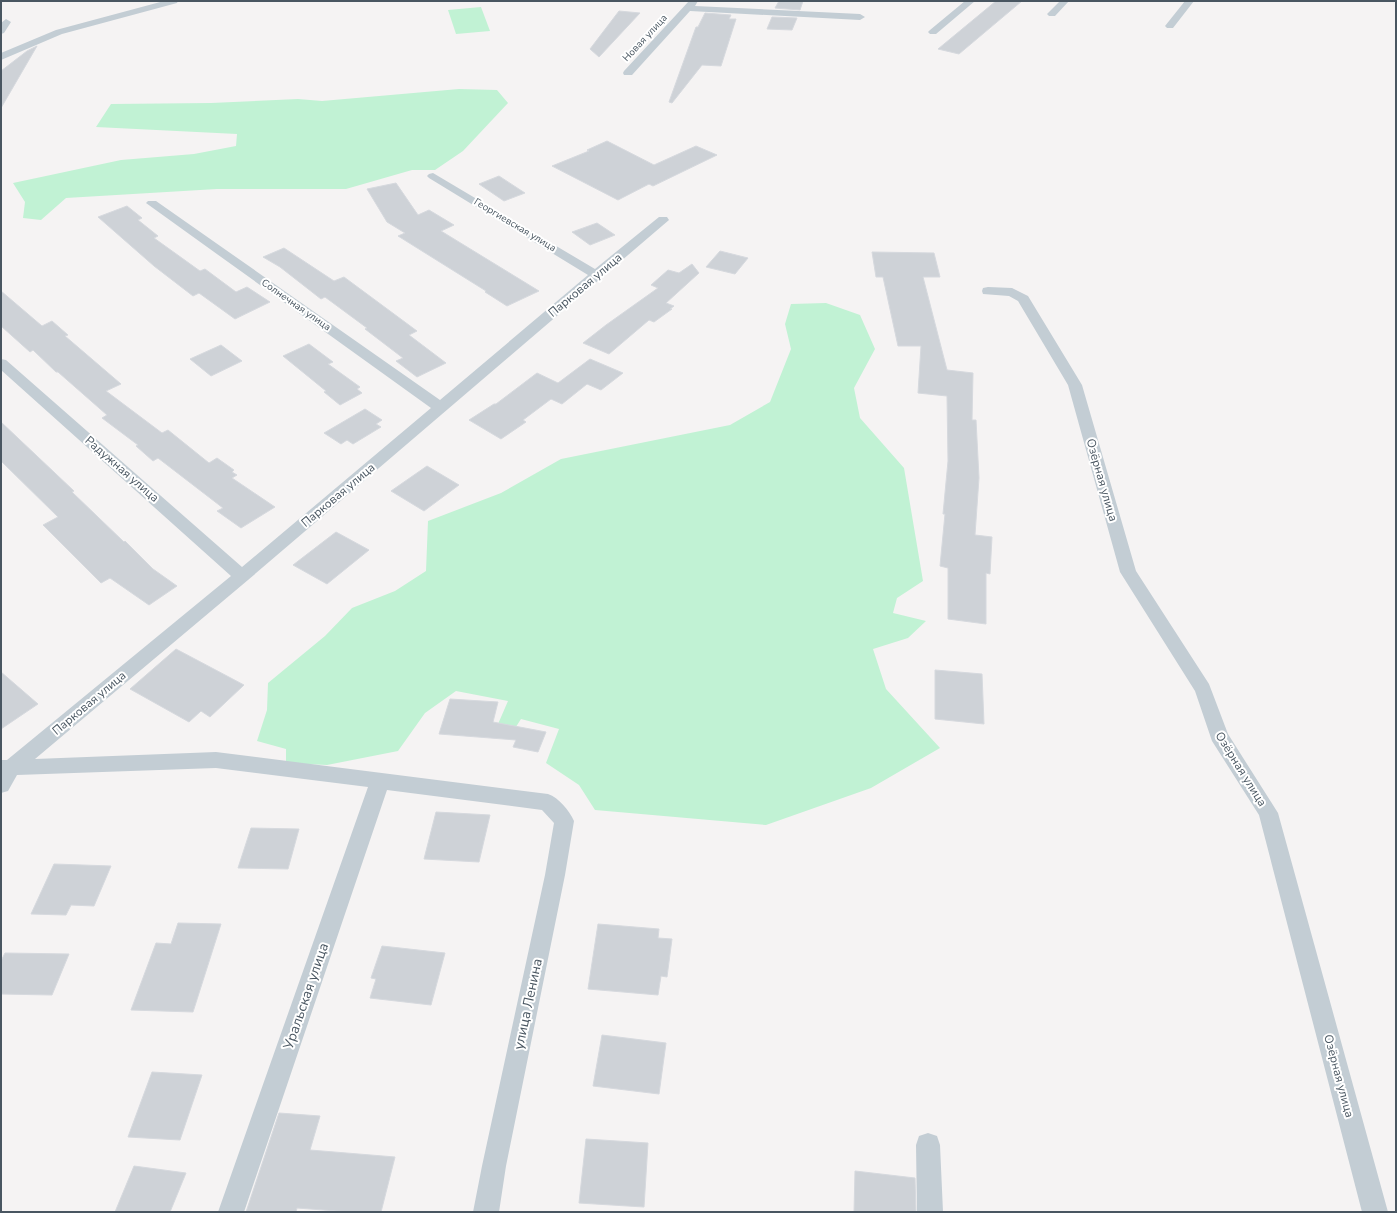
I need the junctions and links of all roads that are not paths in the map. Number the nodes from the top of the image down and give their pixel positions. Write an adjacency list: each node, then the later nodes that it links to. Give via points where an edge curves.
1 (174, 1): 12 (street, via 59,32)
2 (971, 1): 11 (street)
3 (1065, 1): 6 (street)
4 (1190, 1): 9 (street)
5 (691, 4): 7 (street); 13 (street, Новая улица)
6 (1052, 14)
7 (860, 17)
8 (6, 22): 10 (street)
9 (1170, 26)
10 (1, 31)
11 (934, 32)
12 (1, 57)
13 (628, 73)
14 (433, 176): 17 (street, Георгиевская улица)
15 (152, 203): 20 (street, Солнечная улица)
16 (663, 220): 17 (street, Парковая улица)
17 (596, 275): 20 (street, Парковая улица)
18 (988, 291): 29 (street, Озёрная улица, via 1012,292 1023,299 1075,385 1128,572 1203,689 1218,736 1268,813)
19 (1, 362): 21 (street, Радужная улица)
20 (441, 408): 21 (street, Парковая улица)
21 (242, 576): 22 (street, Парковая улица)
22 (6, 768): 23 (street, via 216,760); 24 (street, Парковая улица)
23 (380, 781): 26 (street, Уральская улица); 27 (street, улица Ленина, via 548,802 564,821)
24 (1, 785)
25 (928, 1145): 28 (street)
26 (231, 1212)
27 (486, 1212)
28 (930, 1212)
29 (1375, 1212)

